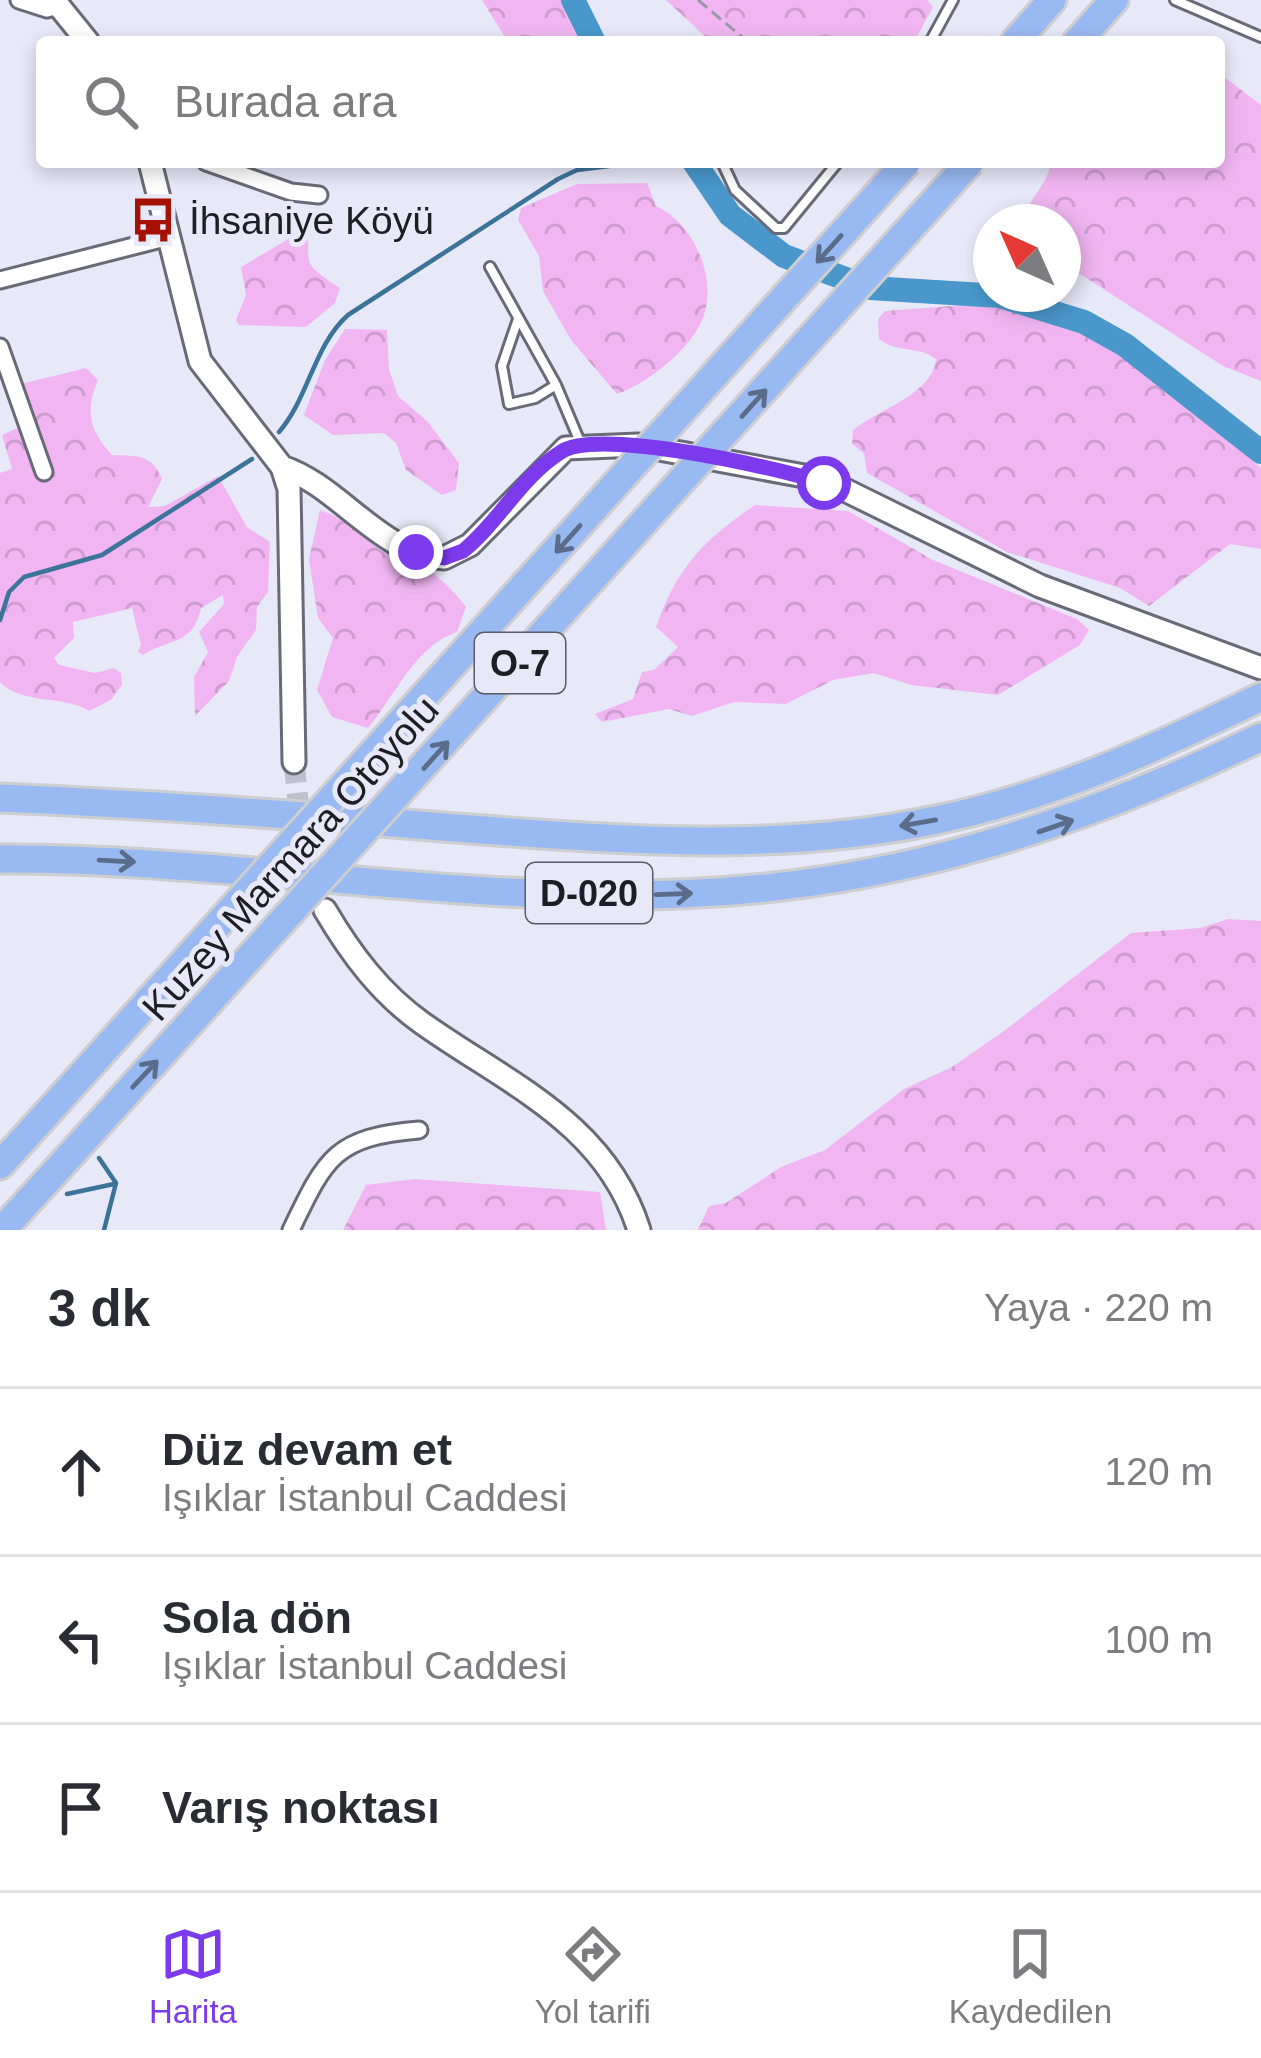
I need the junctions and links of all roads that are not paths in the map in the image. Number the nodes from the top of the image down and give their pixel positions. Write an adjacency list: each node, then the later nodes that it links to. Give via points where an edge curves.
1 (19, 0): 6 (street, via 46,9)
2 (952, 0): 8 (lane)
3 (1052, 0): 9 (highway)
4 (1114, 0): 10 (highway)
5 (1175, 0): 11 (lane)
6 (57, 3): 7 (main road)
7 (83, 36)
8 (933, 36)
9 (1020, 36)
10 (1082, 36)
11 (1261, 38)
12 (157, 168): 19 (main road)
13 (227, 168): 18 (street)
14 (725, 168): 15 (lane, via 735,190 776,228)
15 (833, 168)
16 (902, 168): 36 (highway, Kuzey Marmara Otoyolu / O-7, one-way to 36, bridge)
17 (965, 168): 37 (highway, Kuzey Marmara Otoyolu / O-7, one-way to 17, bridge)
18 (319, 195)
19 (169, 237): 21 (street); 26 (main road, via 200,361)
20 (490, 267): 22 (lane)
21 (0, 280)
22 (518, 318): 24 (lane); 24 (lane, via 502,366 509,404)
23 (0, 346): 27 (street)
24 (556, 385): 25 (lane)
25 (581, 443): 26 (main road, via 548,460 470,545 444,558 393,539); 28 (main road, via 638,445 824,483 1040,586)
26 (282, 467): 31 (main road, via 293,555)
27 (44, 472)
28 (1261, 668)
29 (1261, 697): 32 (highway, D-020, one-way to 32, via 1149,751 977,811 751,843)
30 (1261, 737): 33 (highway, D-020, one-way to 30, via 519,890 718,892 946,858 1051,828)
31 (294, 762)
32 (0, 798)
33 (0, 859)
34 (325, 910): 39 (main road, via 385,993 567,1118 631,1203)
35 (419, 1130): 38 (street, via 370,1134 331,1158)
36 (0, 1165)
37 (2, 1230)
38 (291, 1230)
39 (639, 1230)

